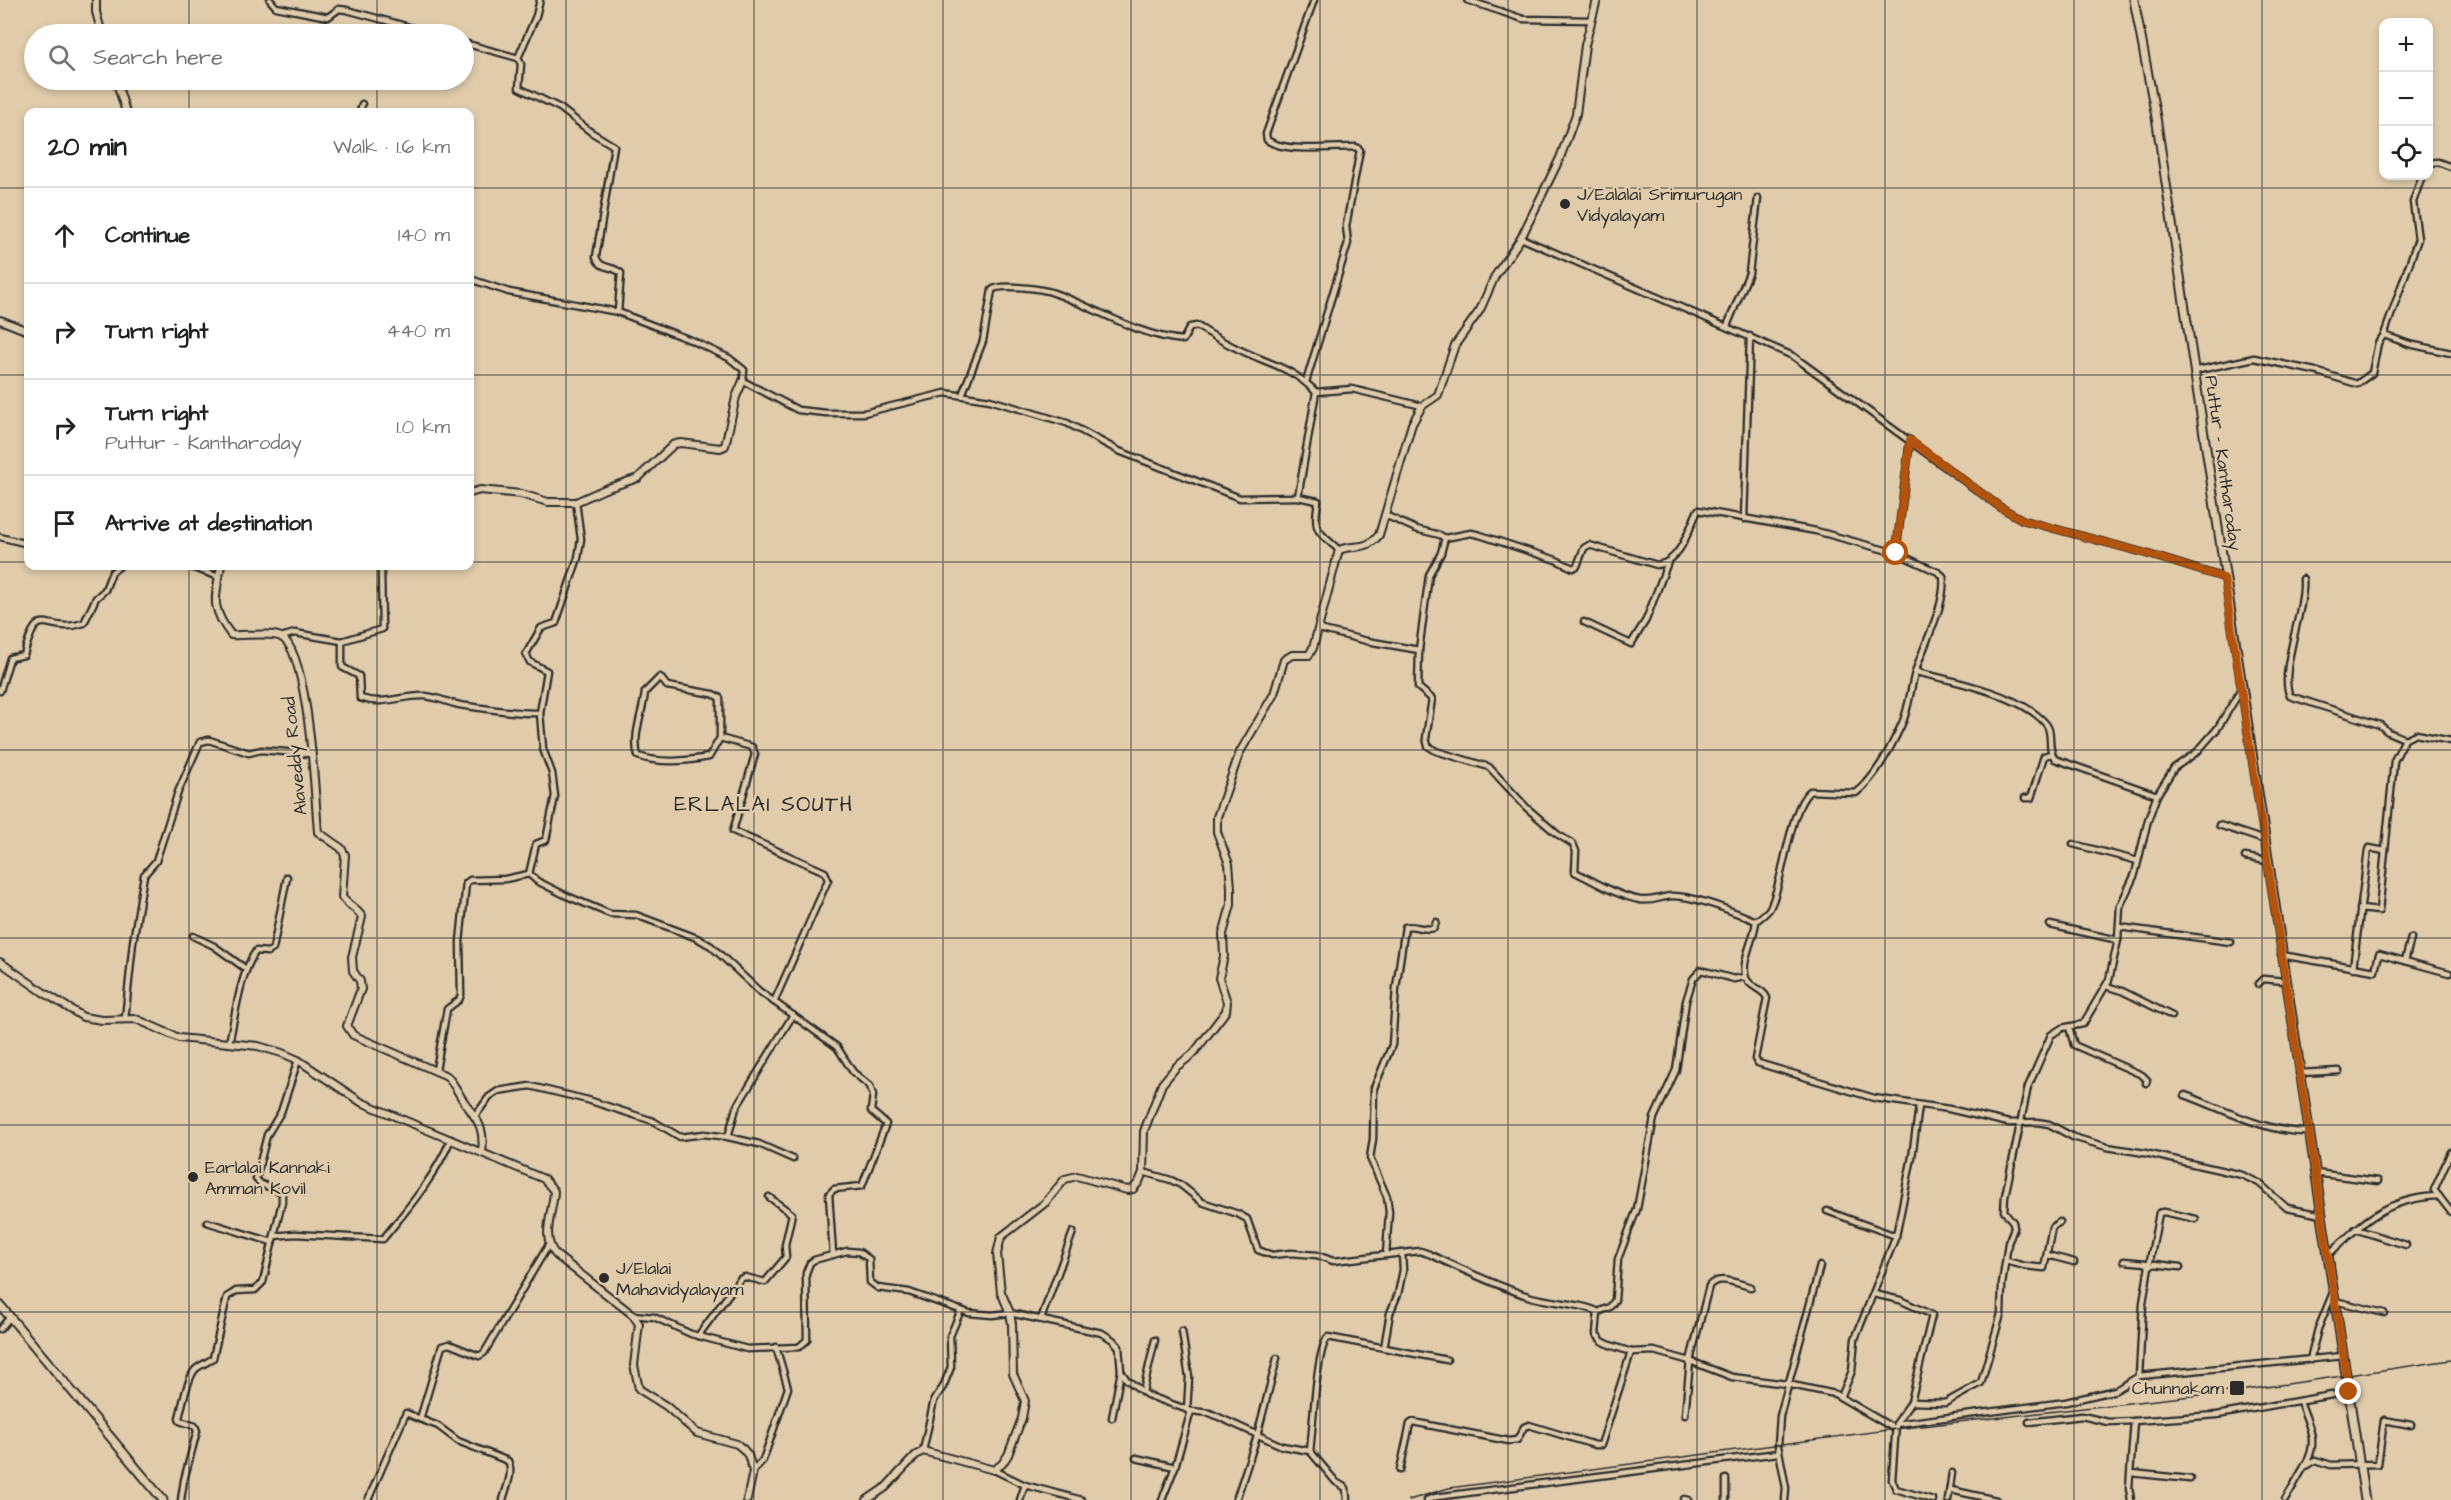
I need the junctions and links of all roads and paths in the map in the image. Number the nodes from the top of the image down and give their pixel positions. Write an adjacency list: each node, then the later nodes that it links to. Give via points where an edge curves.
1 (96, 0): 9 (street)
2 (270, 0): 10 (street, via 276,7 328,17 339,9)
3 (540, 0): 12 (street)
4 (1314, 0): 32 (street, via 1267,140 1274,145 1360,150 1346,226 1348,243)
5 (1467, 0): 8 (street, via 1523,18)
6 (1597, 0): 8 (street)
7 (2134, 0): 30 (main road, Puttur - Kantharoday, via 2156,117)
8 (1591, 20): 21 (street, via 1576,114 1560,158)
9 (99, 24)
10 (398, 24)
11 (474, 46): 12 (street)
12 (518, 58): 23 (street, via 519,88 560,108 614,146 596,257 602,266 621,273)
13 (119, 90): 15 (street)
14 (362, 104): 16 (street)
15 (125, 108)
16 (361, 108)
17 (2433, 162): 18 (street)
18 (2451, 167)
19 (2421, 180): 27 (street, via 2413,202 2418,238)
20 (1758, 198): 25 (street, via 1749,273)
21 (1521, 238): 25 (street); 35 (street, via 1494,276 1480,310 1455,345 1438,395)
22 (474, 280): 23 (street, via 509,292)
23 (618, 312): 31 (street, via 729,358 744,370)
24 (0, 320): 26 (street)
25 (1727, 326): 28 (street)
26 (24, 329)
27 (2384, 335): 29 (street); 30 (street, via 2378,343 2372,373 2357,384 2254,358)
28 (1750, 336): 36 (street, via 1793,356); 41 (street)
29 (2451, 353)
30 (2194, 371): 53 (main road, Puttur - Kantharoday)
31 (742, 381): 34 (street, via 798,410 826,413 864,412 945,393); 39 (street, via 725,446 674,444 638,478)
32 (1306, 382): 33 (street); 34 (street, via 1285,367 1234,348 1197,326 1190,327 1183,340 1170,339 1052,292 1000,286 992,290 983,341)
33 (1316, 392): 35 (street, via 1352,389); 38 (street)
34 (962, 395): 38 (street, via 1067,423 1119,451 1240,498)
35 (1422, 406): 40 (street, via 1412,424)
36 (1910, 440): 46 (street); 53 (street, via 2023,520)
37 (474, 492): 39 (street)
38 (1298, 497): 45 (street, via 1318,501 1318,531)
39 (576, 502): 63 (street, via 581,539 578,558 556,623 541,628 526,654 530,662 547,671)
40 (1385, 515): 43 (street); 45 (street, via 1373,543)
41 (1744, 519): 46 (street, via 1816,531); 47 (street, via 1698,510)
42 (0, 537): 44 (street)
43 (1444, 538): 47 (street, via 1470,532 1573,568 1589,545 1657,566); 59 (street, via 1429,575)
44 (24, 543)
45 (1339, 550): 56 (street)
46 (1896, 553): 60 (street, via 1943,576 1942,596)
47 (1668, 562): 55 (street, via 1646,620 1631,644)
48 (115, 570): 62 (street, via 84,623 35,625 24,655 10,658 6,665)
49 (199, 570): 52 (street)
50 (220, 570): 52 (street)
51 (381, 570): 58 (street, via 382,629)
52 (219, 577): 57 (street, via 218,618 231,635)
53 (2224, 578): 61 (main road, Puttur - Kantharoday)
54 (2303, 579): 65 (street, via 2304,592 2290,656 2290,696 2380,725)
55 (1584, 621)
56 (1319, 629): 59 (street); 120 (street, via 1309,655 1292,655 1284,660 1274,694 1240,752 1228,783 1217,817 1231,887 1219,978 1226,1011 1193,1054 1162,1084 1144,1131)
57 (281, 637): 58 (street, via 295,633); 67 (street, Alaveddy Road, via 287,640 297,659)
58 (342, 641): 63 (street, via 342,667 359,676 360,698 370,702 426,696 466,706)
59 (1419, 650): 81 (street, via 1418,687 1432,699 1428,746 1436,752 1489,767 1527,808 1573,844 1575,872 1637,899 1683,897)
60 (1916, 672): 68 (street, via 1980,688 2019,705 2048,725); 81 (street, via 1902,723 1868,783 1856,793 1810,791 1804,796 1769,910)
61 (2241, 690): 69 (street, via 2217,729 2197,752 2174,768); 72 (main road, Puttur - Kantharoday)
62 (0, 691)
63 (540, 713): 78 (street, via 543,749 555,796 549,832 546,840 536,844)
64 (720, 738): 64 (street, via 709,757 668,761 639,756 638,720 645,692 660,677 667,686 720,698); 99 (street, via 752,747 755,754 733,831 825,872 828,880)
65 (2405, 739): 66 (street, via 2416,735); 74 (street, via 2394,761)
66 (2451, 741)
67 (311, 754): 102 (street, via 261,750 249,753 209,740 200,742 178,792 156,861 144,875); 106 (street, Alaveddy Road, via 318,832 345,855 342,897 362,916 352,957 361,989 347,1026 353,1035)
68 (2051, 754): 69 (street, via 2055,759); 70 (street, via 2044,756 2031,798)
69 (2157, 795): 76 (street)
70 (2025, 798)
71 (2219, 825): 72 (street)
72 (2264, 840): 77 (main road, Puttur - Kantharoday)
73 (2073, 844): 76 (street)
74 (2385, 850): 80 (street, via 2368,850); 80 (street, via 2379,911)
75 (2245, 857): 77 (street)
76 (2138, 861): 84 (street, via 2120,906)
77 (2267, 861): 89 (main road, Puttur - Kantharoday)
78 (529, 874): 99 (street, via 610,914 636,915 697,938); 106 (street, via 466,883 460,942 462,995 447,1009)
79 (286, 878): 93 (street, via 273,949 256,951)
80 (2360, 909): 92 (street)
81 (1756, 921): 95 (street)
82 (1436, 922): 140 (street, via 1434,928 1426,930 1405,927 1392,1045 1374,1088 1370,1158 1387,1197)
83 (2050, 925): 87 (street)
84 (2119, 927): 87 (street); 88 (street)
85 (193, 936): 93 (street, via 214,945)
86 (2411, 938): 90 (street)
87 (2118, 940): 98 (street)
88 (2231, 942)
89 (2281, 955): 92 (street); 96 (main road, Puttur - Kantharoday)
90 (2405, 961): 92 (street, via 2379,954 2375,971); 94 (street)
91 (0, 962): 102 (street, via 83,1017)
92 (2353, 968)
93 (246, 969): 104 (street)
94 (2450, 973)
95 (1745, 977): 111 (street, via 1767,998 1755,1059 1758,1063 1874,1098); 155 (street, via 1734,979 1701,970 1693,979 1676,1070 1654,1118 1637,1209 1618,1259 1615,1300)
96 (2285, 981): 97 (street, via 2263,979); 108 (main road, Puttur - Kantharoday)
97 (2258, 984)
98 (2106, 986): 101 (street); 103 (street, via 2083,1024)
99 (774, 1002): 100 (street)
100 (793, 1015): 115 (street, via 736,1108); 139 (street, via 837,1047 853,1072 870,1086 870,1110 886,1124 862,1186 829,1194)
101 (2172, 1016)
102 (125, 1019): 104 (street, via 148,1023 179,1038)
103 (2069, 1027): 109 (street, via 2074,1046 2142,1075); 113 (street, via 2051,1035 2028,1087)
104 (229, 1044): 105 (street, via 258,1046)
105 (298, 1060): 116 (street, via 361,1102); 133 (street, via 280,1112 267,1135 256,1179 282,1192)
106 (436, 1071): 112 (street, Alaveddy Road, via 456,1085)
107 (2339, 1071): 108 (street)
108 (2299, 1072): 114 (main road, Puttur - Kantharoday)
109 (2146, 1083)
110 (2185, 1095): 114 (street, via 2265,1125)
111 (1918, 1106): 113 (street); 134 (street)
112 (476, 1115): 115 (street, via 498,1090 530,1086 653,1121 680,1137); 118 (street, Alaveddy Road, via 481,1126)
113 (2020, 1124): 127 (street, via 2049,1124 2073,1137 2107,1147 2242,1175 2287,1208); 143 (street, via 2005,1196 2004,1211 2014,1228)
114 (2308, 1132): 121 (main road, Puttur - Kantharoday)
115 (728, 1137): 119 (street, via 759,1144)
116 (451, 1139): 118 (street); 133 (street, via 426,1185 383,1239)
117 (2451, 1152): 124 (street, via 2434,1190)
118 (482, 1153): 137 (street, via 551,1184 554,1191)
119 (793, 1159)
120 (1143, 1172): 140 (street, via 1170,1180 1202,1202 1247,1219 1258,1250 1272,1255 1317,1255 1334,1261); 157 (street, via 1134,1189 1127,1190 1069,1177 1046,1203 1006,1231 997,1254 1001,1292)
121 (2315, 1173): 122 (street); 127 (main road, Puttur - Kantharoday)
122 (2378, 1181)
123 (770, 1197): 163 (street, via 792,1214 786,1257 765,1282 740,1279)
124 (2439, 1197): 126 (street); 131 (street, via 2398,1203 2370,1216)
125 (1827, 1211): 134 (street)
126 (2451, 1212)
127 (2322, 1215): 142 (main road, Puttur - Kantharoday)
128 (2196, 1219): 147 (street, via 2159,1213)
129 (207, 1222): 135 (street)
130 (2060, 1222): 141 (street, via 2052,1227)
131 (2355, 1229): 136 (street); 142 (street)
132 (1073, 1232): 160 (street)
133 (274, 1236): 135 (street)
134 (1896, 1236): 151 (street)
135 (272, 1242): 207 (street, via 263,1282 255,1290 236,1291 227,1297 213,1358 192,1374 179,1418 197,1431)
136 (2406, 1245)
137 (548, 1246): 158 (street); 184 (street, via 484,1353 479,1356 449,1344 442,1346)
138 (1402, 1253): 140 (street); 155 (street, via 1420,1251 1529,1296); 166 (street, via 1403,1270)
139 (833, 1255): 154 (street, via 847,1251 865,1255 873,1287 909,1292); 165 (street, via 814,1260 806,1273 807,1340 799,1347)
140 (1386, 1255)
141 (2047, 1256): 143 (street, via 2044,1268 2039,1269); 145 (street)
142 (2328, 1256): 150 (main road, Puttur - Kantharoday)
143 (2006, 1261): 180 (street, via 2001,1314 1982,1383 1945,1403)
144 (2124, 1261): 147 (street)
145 (2074, 1262)
146 (1820, 1266): 175 (street)
147 (2149, 1266): 148 (street); 174 (street)
148 (2180, 1267)
149 (1751, 1287): 172 (street, via 1713,1281)
150 (2333, 1292): 152 (main road, Puttur - Kantharoday); 171 (street)
151 (1874, 1294): 178 (street, via 1855,1339 1852,1371); 180 (street, via 1900,1300 1932,1315)
152 (2335, 1301): 156 (street); 168 (main road, Puttur - Kantharoday)
153 (0, 1305): 159 (main road)
154 (961, 1310): 157 (street, via 979,1315); 190 (street, via 950,1336 951,1367 934,1400)
155 (1598, 1312): 167 (street, via 1596,1334 1602,1341)
156 (2384, 1313)
157 (1011, 1314): 160 (street); 198 (street, via 1013,1374 1025,1401 1008,1455)
158 (633, 1315): 163 (street, via 654,1317); 197 (street, via 639,1324 634,1365 639,1389 666,1406 696,1433 737,1444 748,1455)
159 (10, 1317): 161 (street); 206 (main road)
160 (1041, 1319): 173 (street, via 1102,1333 1113,1340 1119,1347)
161 (0, 1329)
162 (1182, 1331): 181 (street)
163 (698, 1336): 165 (street, via 747,1349)
164 (1155, 1340): 176 (street)
165 (776, 1347): 197 (street, via 788,1389 763,1460)
166 (1384, 1348): 170 (street); 191 (street, via 1328,1336 1320,1357)
167 (1631, 1352): 172 (street, via 1654,1351); 199 (street, via 1601,1445 1529,1425 1518,1440 1509,1441 1413,1422)
168 (2343, 1356): 171 (street); 177 (main road, Puttur - Kantharoday)
169 (1277, 1358): 189 (street)
170 (1447, 1360)
171 (2310, 1360): 174 (street)
172 (1690, 1361): 175 (street, via 1732,1377); 182 (street)
173 (1121, 1371): 176 (street); 183 (street)
174 (2139, 1376): 188 (street, via 2116,1390 2066,1402)
175 (1787, 1384): 178 (street); 192 (street)
176 (1143, 1392): 181 (street)
177 (2349, 1392): 179 (street); 194 (main road, Puttur - Kantharoday)
178 (1841, 1397): 188 (street)
179 (2300, 1401): 186 (street, via 2217,1415); 196 (street, via 2314,1441)
180 (1911, 1402): 188 (street)
181 (1189, 1410): 189 (street, via 1209,1413); 195 (street)
182 (1685, 1415)
183 (1112, 1418)
184 (420, 1419): 208 (street, via 406,1413); 209 (street, via 458,1441 508,1461 511,1466)
185 (2029, 1422): 186 (street, via 2082,1416)
186 (2133, 1422): 201 (street)
187 (2411, 1425): 194 (street, via 2384,1420 2378,1464)
188 (1896, 1426): 220 (street, via 1893,1486)
189 (1257, 1436): 191 (street); 215 (street)
190 (923, 1451): 198 (street); 211 (street)
191 (1310, 1451): 216 (street, via 1346,1488)
192 (1778, 1453): 217 (street); 219 (street)
193 (1136, 1458): 195 (street)
194 (2359, 1464): 196 (street, via 2331,1465 2315,1460); 225 (main road, Puttur - Kantharoday)
195 (1175, 1467): 214 (street)
196 (2304, 1467): 224 (street)
197 (753, 1470): 210 (street)
198 (994, 1470): 204 (street)
199 (1400, 1470)
200 (1952, 1473): 205 (street)
201 (2130, 1473): 203 (street); 223 (street)
202 (1726, 1479): 218 (street)
203 (2190, 1479)
204 (1025, 1485): 212 (street); 213 (street)
205 (1951, 1490): 221 (street); 222 (street)
206 (163, 1500)
207 (181, 1500)
208 (368, 1500)
209 (502, 1500)
210 (747, 1500)
211 (867, 1500)
212 (1020, 1500)
213 (1082, 1500)
214 (1162, 1500)
215 (1236, 1500)
216 (1347, 1500)
217 (1427, 1500)
218 (1726, 1500)
219 (1785, 1500)
220 (1933, 1500)
221 (1948, 1500)
222 (1996, 1500)
223 (2131, 1500)
224 (2284, 1500)
225 (2365, 1500)

